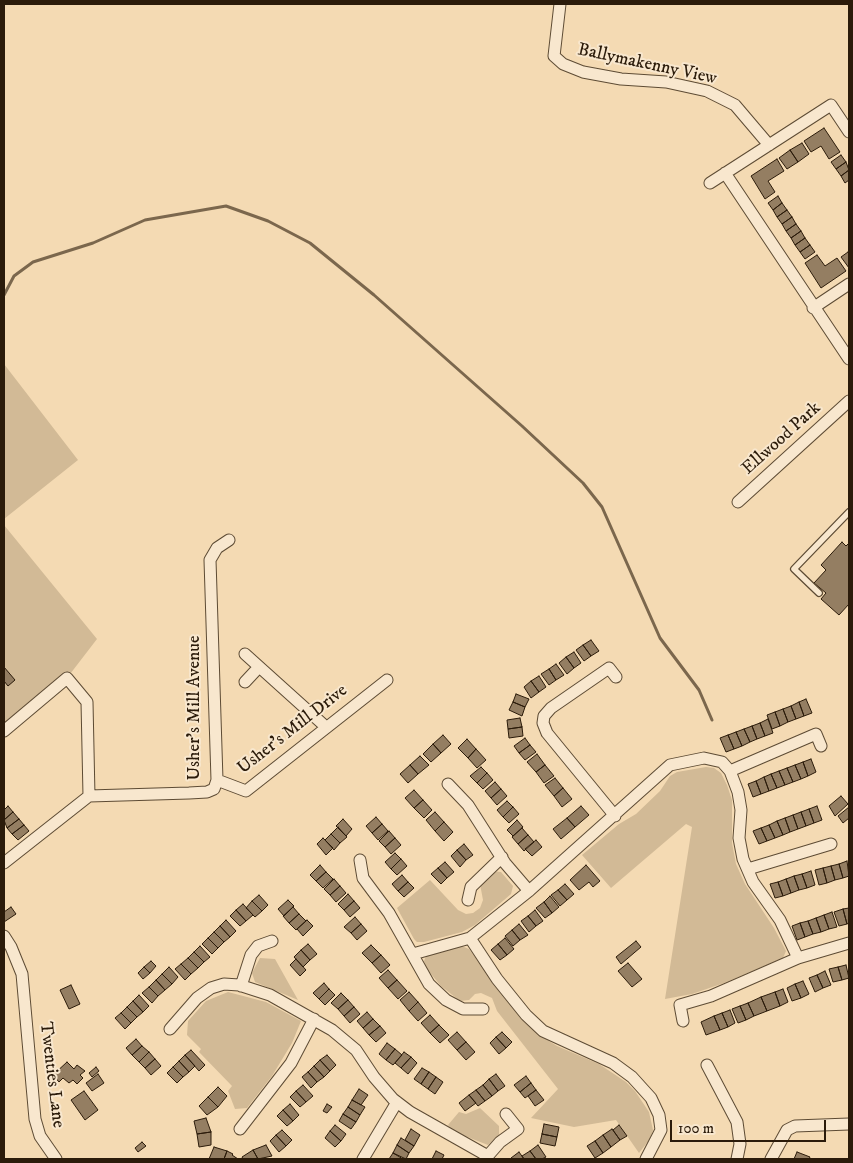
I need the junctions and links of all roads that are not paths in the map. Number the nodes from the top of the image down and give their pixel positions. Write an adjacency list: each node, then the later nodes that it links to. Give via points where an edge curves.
1 (560, 4): 3 (street, Ballymakenny View, via 554,56 563,64 583,72 666,82 707,91 735,105)
2 (849, 132): 3 (street, via 831,105)
3 (769, 145): 4 (street)
4 (725, 173): 5 (street); 7 (street)
5 (710, 183)
6 (849, 284): 7 (street)
7 (813, 308): 8 (street)
8 (849, 359)
9 (849, 401): 10 (street, Ellwood Park)
10 (738, 502)
11 (849, 512): 13 (lane, via 794,569)
12 (229, 540): 23 (street, Usher's Mill Avenue, via 217,548 210,560)
13 (819, 594)
14 (245, 654): 15 (street)
15 (260, 667): 18 (street); 19 (street)
16 (616, 677): 26 (street, via 609,668 551,708 543,723 547,733)
17 (387, 680): 19 (street, Usher's Mill Drive)
18 (245, 682)
19 (326, 726): 23 (street, Usher's Mill Drive, via 246,791)
20 (4, 730): 25 (street, via 67,678 87,702)
21 (820, 746): 22 (street, via 816,734)
22 (730, 771): 26 (street, via 722,762 704,758 670,764); 31 (street, via 738,792 739,838)
23 (216, 780): 25 (street, Usher's Mill Avenue, via 214,789 208,792)
24 (448, 784): 28 (street, via 468,805)
25 (89, 796): 30 (street)
26 (615, 816): 32 (street)
27 (831, 844): 31 (street)
28 (502, 857): 32 (street); 33 (street, via 471,887)
29 (360, 860): 38 (street, via 363,878 382,901)
30 (4, 863)
31 (748, 869): 39 (street, via 753,882 780,920)
32 (529, 891): 35 (street)
33 (468, 900)
34 (4, 936): 50 (street, Twenties Lane, via 22,974 35,1119)
35 (470, 938): 38 (street); 53 (street, via 496,979 543,1031 613,1063 651,1098 659,1114 661,1130)
36 (272, 941): 40 (street, via 258,946 250,955)
37 (849, 943): 39 (street)
38 (413, 954): 41 (street, via 429,984 446,1000 463,1009)
39 (798, 958): 43 (street, via 711,996 680,1005)
40 (241, 986): 42 (street, via 270,995); 44 (street, via 224,984 210,988)
41 (483, 1009)
42 (314, 1019): 46 (street, via 356,1050 374,1078); 49 (street, via 291,1063)
43 (683, 1021)
44 (170, 1029)
45 (707, 1065): 54 (street, via 736,1122 740,1144)
46 (397, 1102): 51 (street); 52 (street)
47 (506, 1114): 51 (street, via 518,1129)
48 (849, 1124): 55 (street, via 795,1126 787,1130)
49 (240, 1129)
50 (49, 1157)
51 (486, 1157)
52 (363, 1159)
53 (646, 1159)
54 (737, 1159)
55 (771, 1159)

